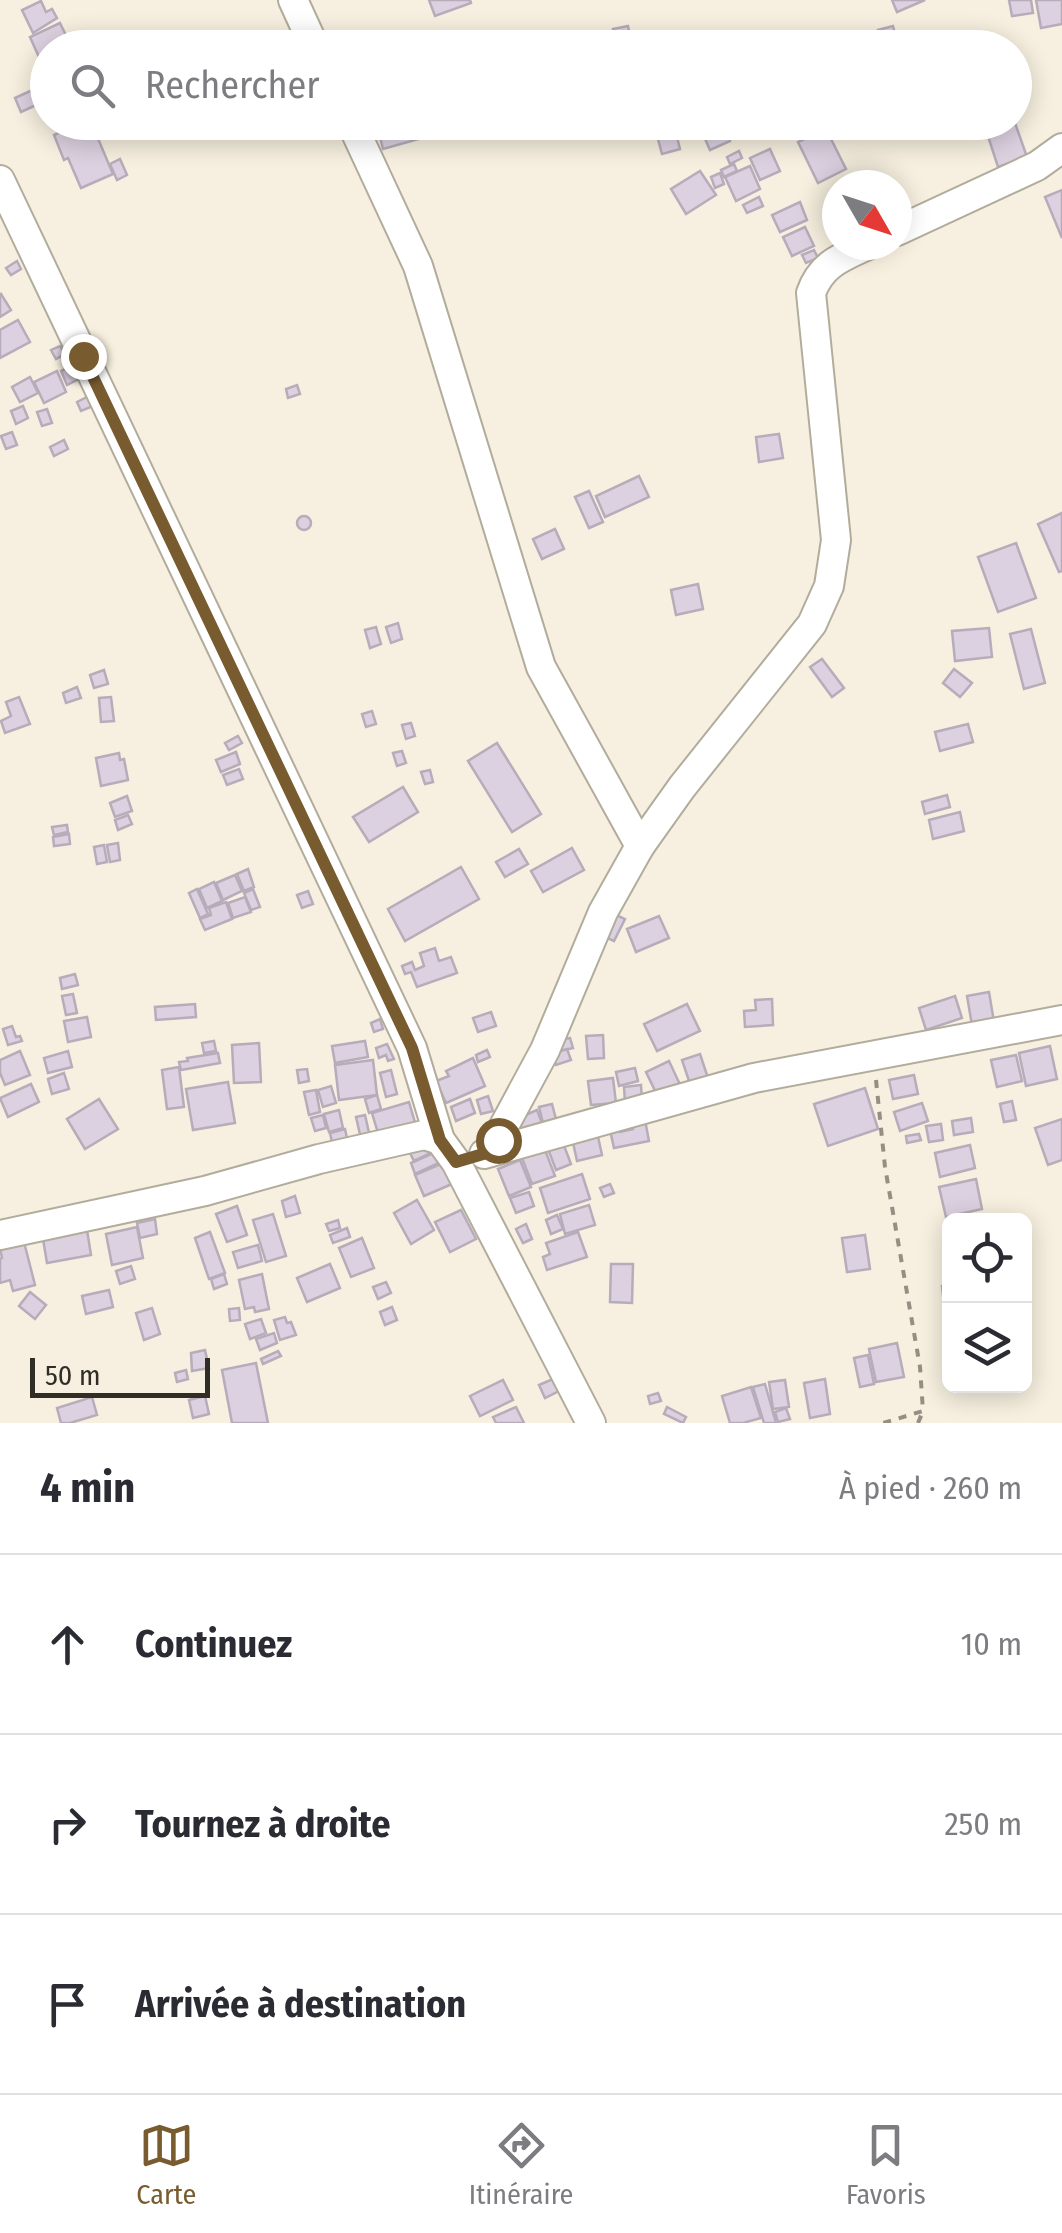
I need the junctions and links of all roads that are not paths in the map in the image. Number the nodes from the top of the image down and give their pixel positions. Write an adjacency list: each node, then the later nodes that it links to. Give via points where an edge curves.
1 (293, 0): 2 (street)
2 (307, 30)
3 (358, 140): 8 (street, via 418,266 541,667)
4 (1062, 148): 6 (street)
5 (0, 180): 10 (street, via 412,1048)
6 (912, 224)
7 (840, 260): 8 (street, via 816,277 811,293 836,540 829,586 812,624)
8 (640, 846): 11 (street, via 602,912 545,1050)
9 (1062, 1020): 11 (street, via 754,1078)
10 (448, 1151): 11 (street); 12 (street, via 424,1135); 13 (street)
11 (490, 1152)
12 (0, 1235)
13 (591, 1423)

